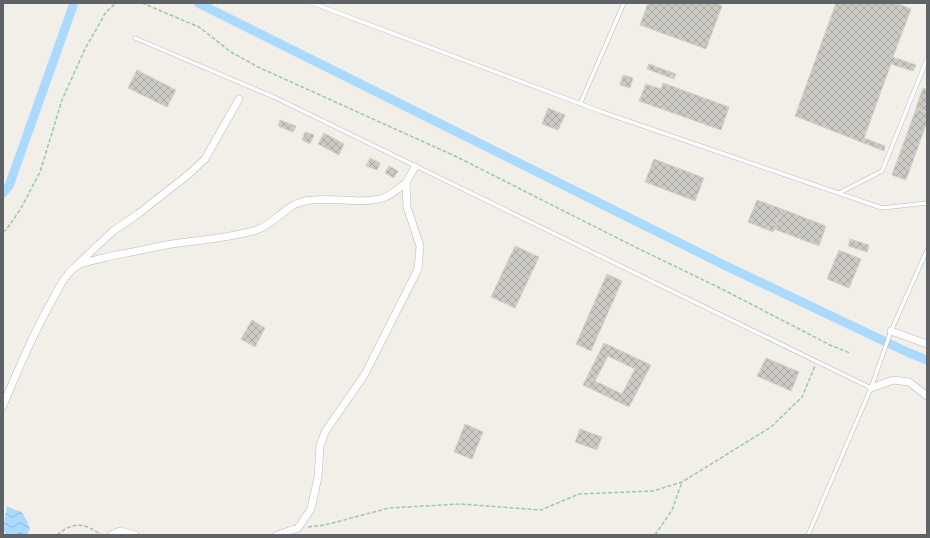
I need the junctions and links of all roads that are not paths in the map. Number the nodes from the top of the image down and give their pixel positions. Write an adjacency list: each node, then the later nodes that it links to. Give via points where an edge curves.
1 (312, 3): 6 (lane)
2 (622, 3): 6 (lane)
3 (135, 38): 7 (lane, via 276,98)
4 (927, 59): 9 (lane, via 882,171)
5 (238, 99): 12 (street, via 205,159 138,214 113,231)
6 (580, 104): 9 (lane)
7 (415, 167): 8 (street); 15 (lane)
8 (406, 183): 12 (street, via 384,197 371,200 303,201 288,208 258,230 163,246); 20 (street, via 407,207 420,246 418,269 365,374 325,432 320,446 318,477 311,509 298,528)
9 (839, 194): 10 (lane, via 882,208)
10 (927, 203)
11 (927, 250): 13 (lane)
12 (76, 266): 17 (street, via 67,276 40,321)
13 (891, 331): 14 (street); 15 (lane)
14 (927, 344)
15 (871, 388): 16 (street, via 893,380 909,382); 21 (lane)
16 (927, 396)
17 (3, 406)
18 (111, 535): 19 (street, via 120,530)
19 (135, 535)
20 (277, 535)
21 (808, 535)

